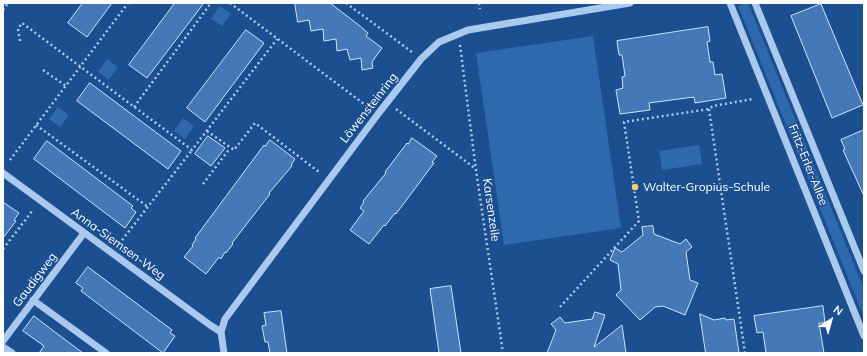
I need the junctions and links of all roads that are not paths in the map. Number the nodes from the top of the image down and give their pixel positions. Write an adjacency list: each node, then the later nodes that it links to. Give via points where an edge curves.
1 (630, 3): 8 (street, Löwensteinring, via 468,30 438,42 421,59 361,136 225,320)
2 (730, 3): 9 (street, Fritz-Erler-Allee)
3 (755, 3): 6 (street, Fritz-Erler-Allee)
4 (3, 173): 5 (street, Anna-Siemsen-Weg)
5 (84, 232): 7 (street, Gaudigweg); 8 (street, Anna-Siemsen-Weg)
6 (864, 271)
7 (33, 300): 10 (street, Gaudigweg); 13 (street)
8 (222, 332): 14 (street, Löwensteinring)
9 (864, 336)
10 (3, 341)
11 (3, 346): 12 (street)
12 (12, 353)
13 (106, 353)
14 (224, 353)

